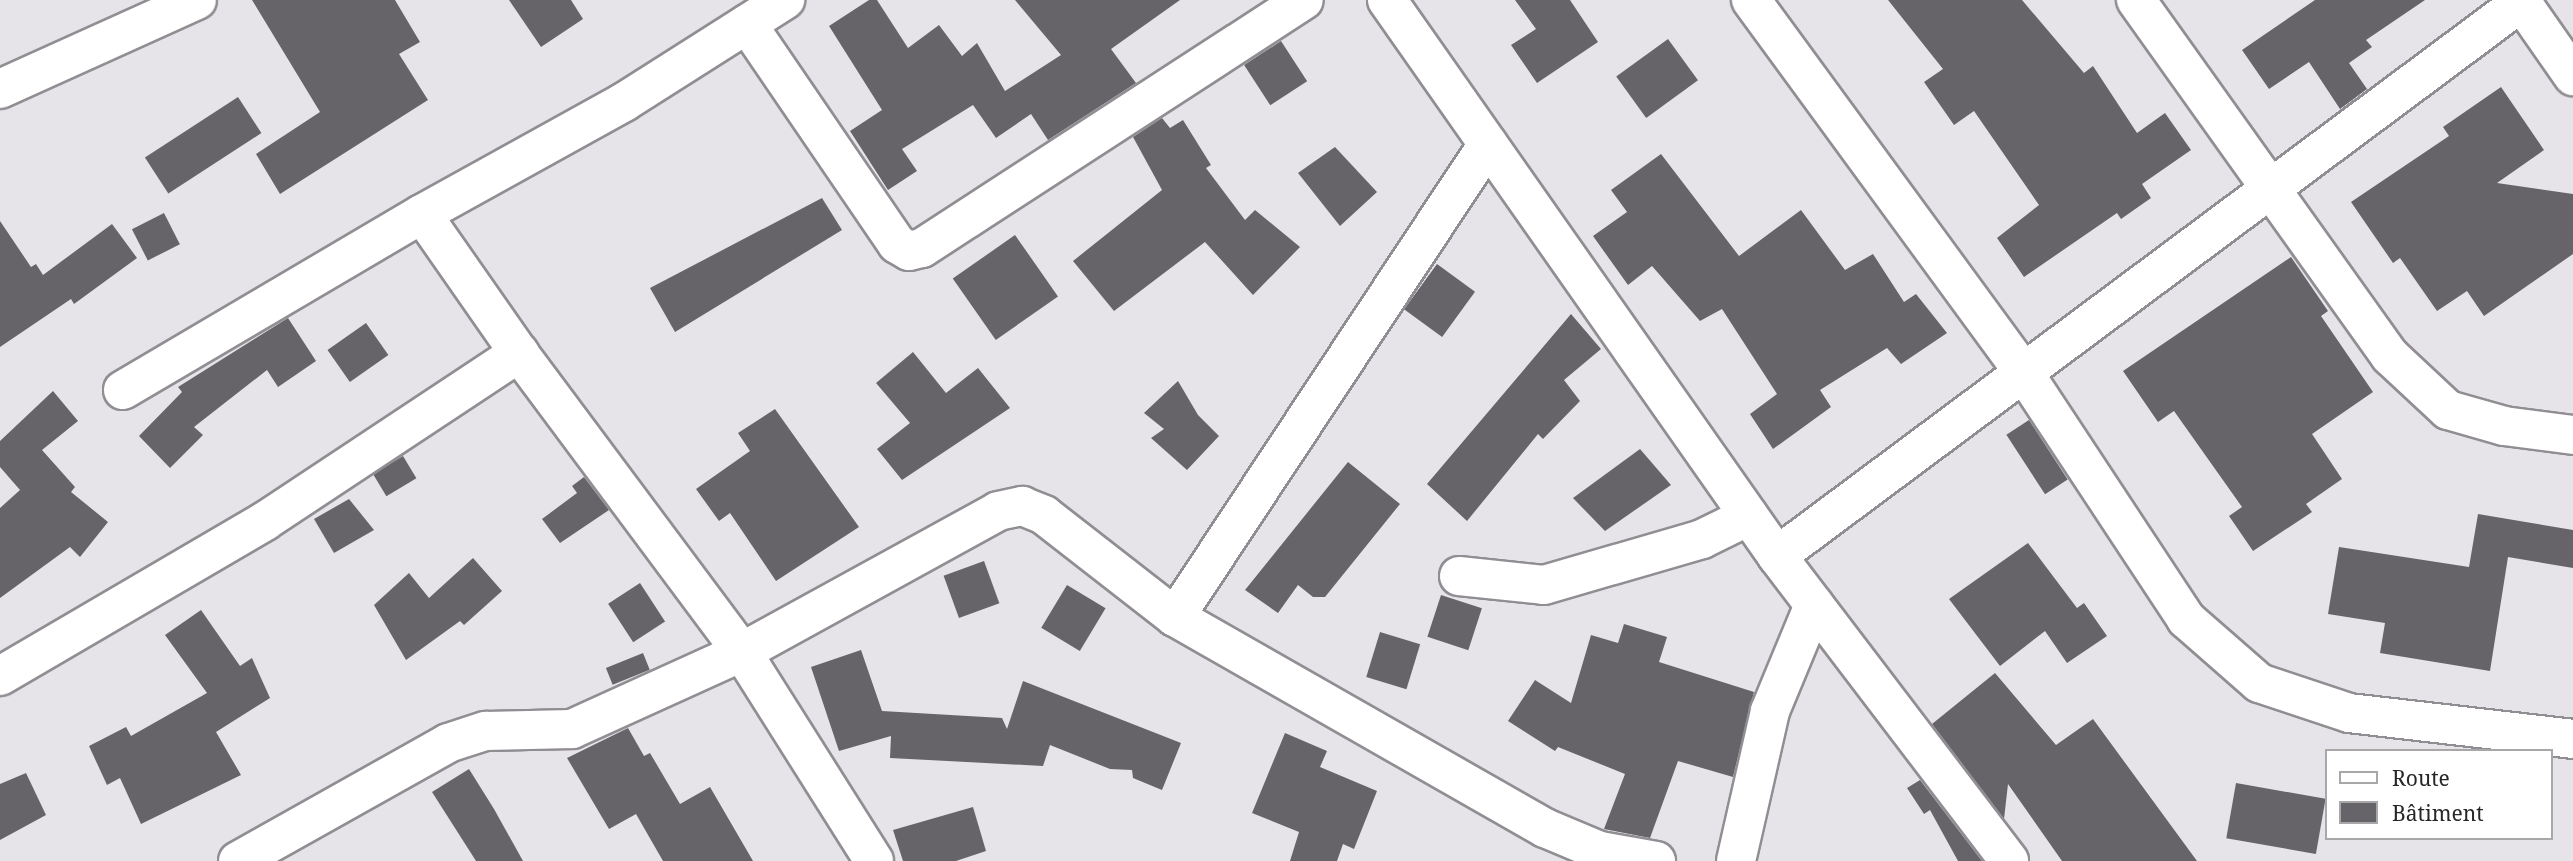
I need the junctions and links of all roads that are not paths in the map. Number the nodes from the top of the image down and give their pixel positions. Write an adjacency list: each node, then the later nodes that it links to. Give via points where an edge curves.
1 (197, 0): 10 (street)
2 (785, 0): 8 (street)
3 (1304, 0): 8 (street, via 922,248 909,251 897,244)
4 (1387, 0): 11 (street)
5 (1751, 0): 15 (street)
6 (2136, 0): 12 (street)
7 (2522, 1): 9 (street); 12 (street)
8 (747, 24): 13 (street, via 624,102)
9 (2573, 76)
10 (0, 89)
11 (1488, 144): 18 (street); 22 (street)
12 (2271, 189): 15 (street); 17 (street, via 2390,356 2448,410 2504,426)
13 (422, 214): 14 (street); 16 (street)
14 (519, 353): 23 (street); 24 (street, via 265,521)
15 (2024, 373): 19 (street); 25 (street, via 2186,620 2259,683 2349,713)
16 (123, 390)
17 (2573, 435)
18 (1749, 516): 19 (street); 20 (street, via 1702,540 1544,584)
19 (1777, 556): 21 (street)
20 (1459, 576)
21 (1814, 605): 29 (street, via 1770,711); 30 (street)
22 (1175, 617): 23 (street, via 1044,515 1022,506 998,511); 28 (street, via 1545,828 1600,851)
23 (742, 652): 26 (street); 27 (street, via 572,729 486,731 448,743)
24 (0, 676)
25 (2573, 739)
26 (868, 858)
27 (238, 861)
28 (1656, 861)
29 (1736, 861)
30 (2009, 861)

